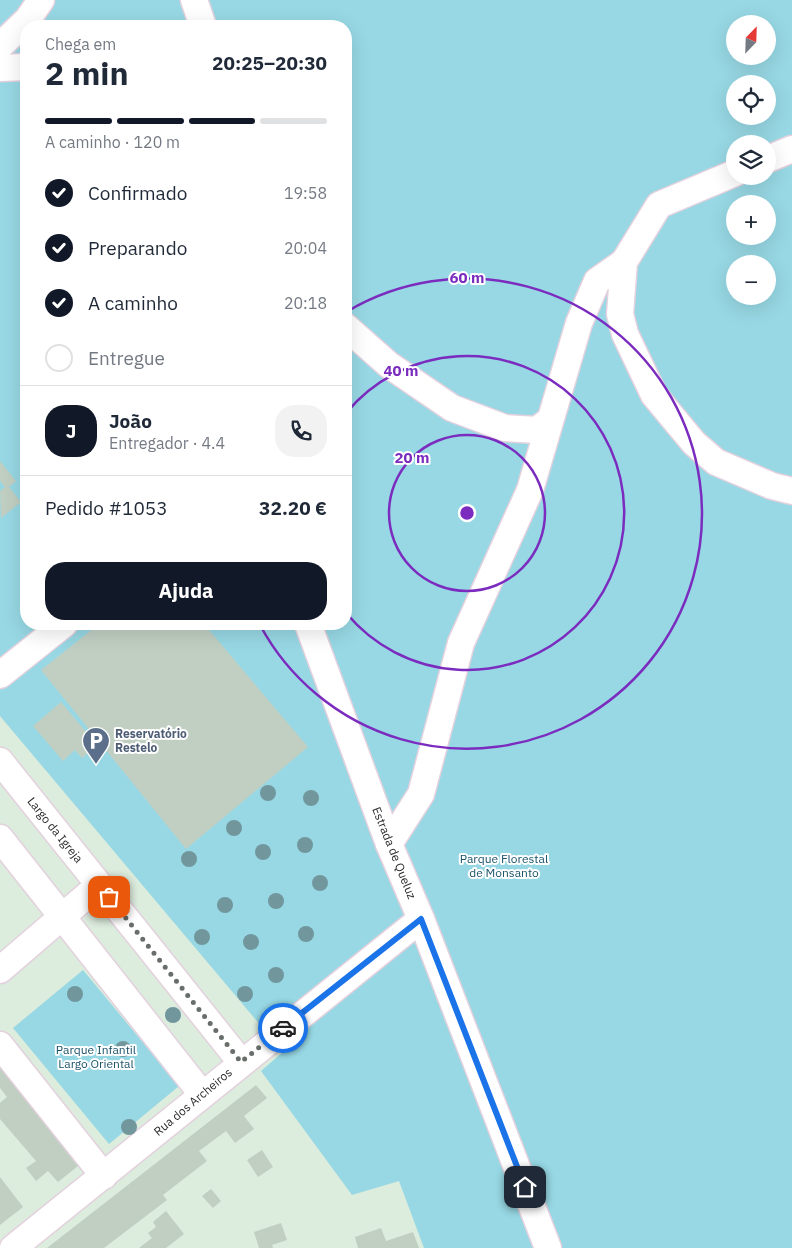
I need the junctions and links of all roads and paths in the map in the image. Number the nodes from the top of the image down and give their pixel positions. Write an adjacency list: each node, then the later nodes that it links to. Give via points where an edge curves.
1 (40, 0): 4 (street)
2 (48, 0): 5 (street)
3 (194, 0): 6 (street)
4 (28, 20)
5 (45, 20)
6 (201, 20)
7 (20, 27): 8 (street)
8 (0, 46)
9 (20, 67): 10 (street)
10 (0, 68)
11 (792, 149): 12 (street)
12 (776, 156)
13 (726, 177): 14 (street, via 659,205)
14 (624, 262): 16 (street, via 597,280 579,323); 17 (street, via 620,314 625,334 654,395 694,443 716,462 772,486)
15 (352, 332): 16 (street, via 389,365 452,408 505,428 537,430)
16 (550, 420): 23 (street, via 530,490 461,643 421,794)
17 (792, 490)
18 (56, 630): 20 (street)
19 (310, 630): 23 (street, Estrada de Queluz)
20 (0, 675)
21 (0, 761): 24 (street, Largo da Igreja)
22 (0, 838): 25 (street)
23 (389, 844): 26 (street, Estrada de Queluz)
24 (99, 885): 25 (street); 29 (street, Largo da Igreja)
25 (62, 916): 27 (street); 30 (street)
26 (421, 919): 29 (street, Rua dos Archeiros); 32 (street, Estrada de Queluz)
27 (0, 970)
28 (0, 1045): 31 (street)
29 (241, 1062): 30 (street, Rua dos Archeiros)
30 (202, 1094): 31 (street, Rua dos Archeiros)
31 (104, 1176): 33 (street, Rua dos Archeiros)
32 (541, 1246)
33 (13, 1248)

